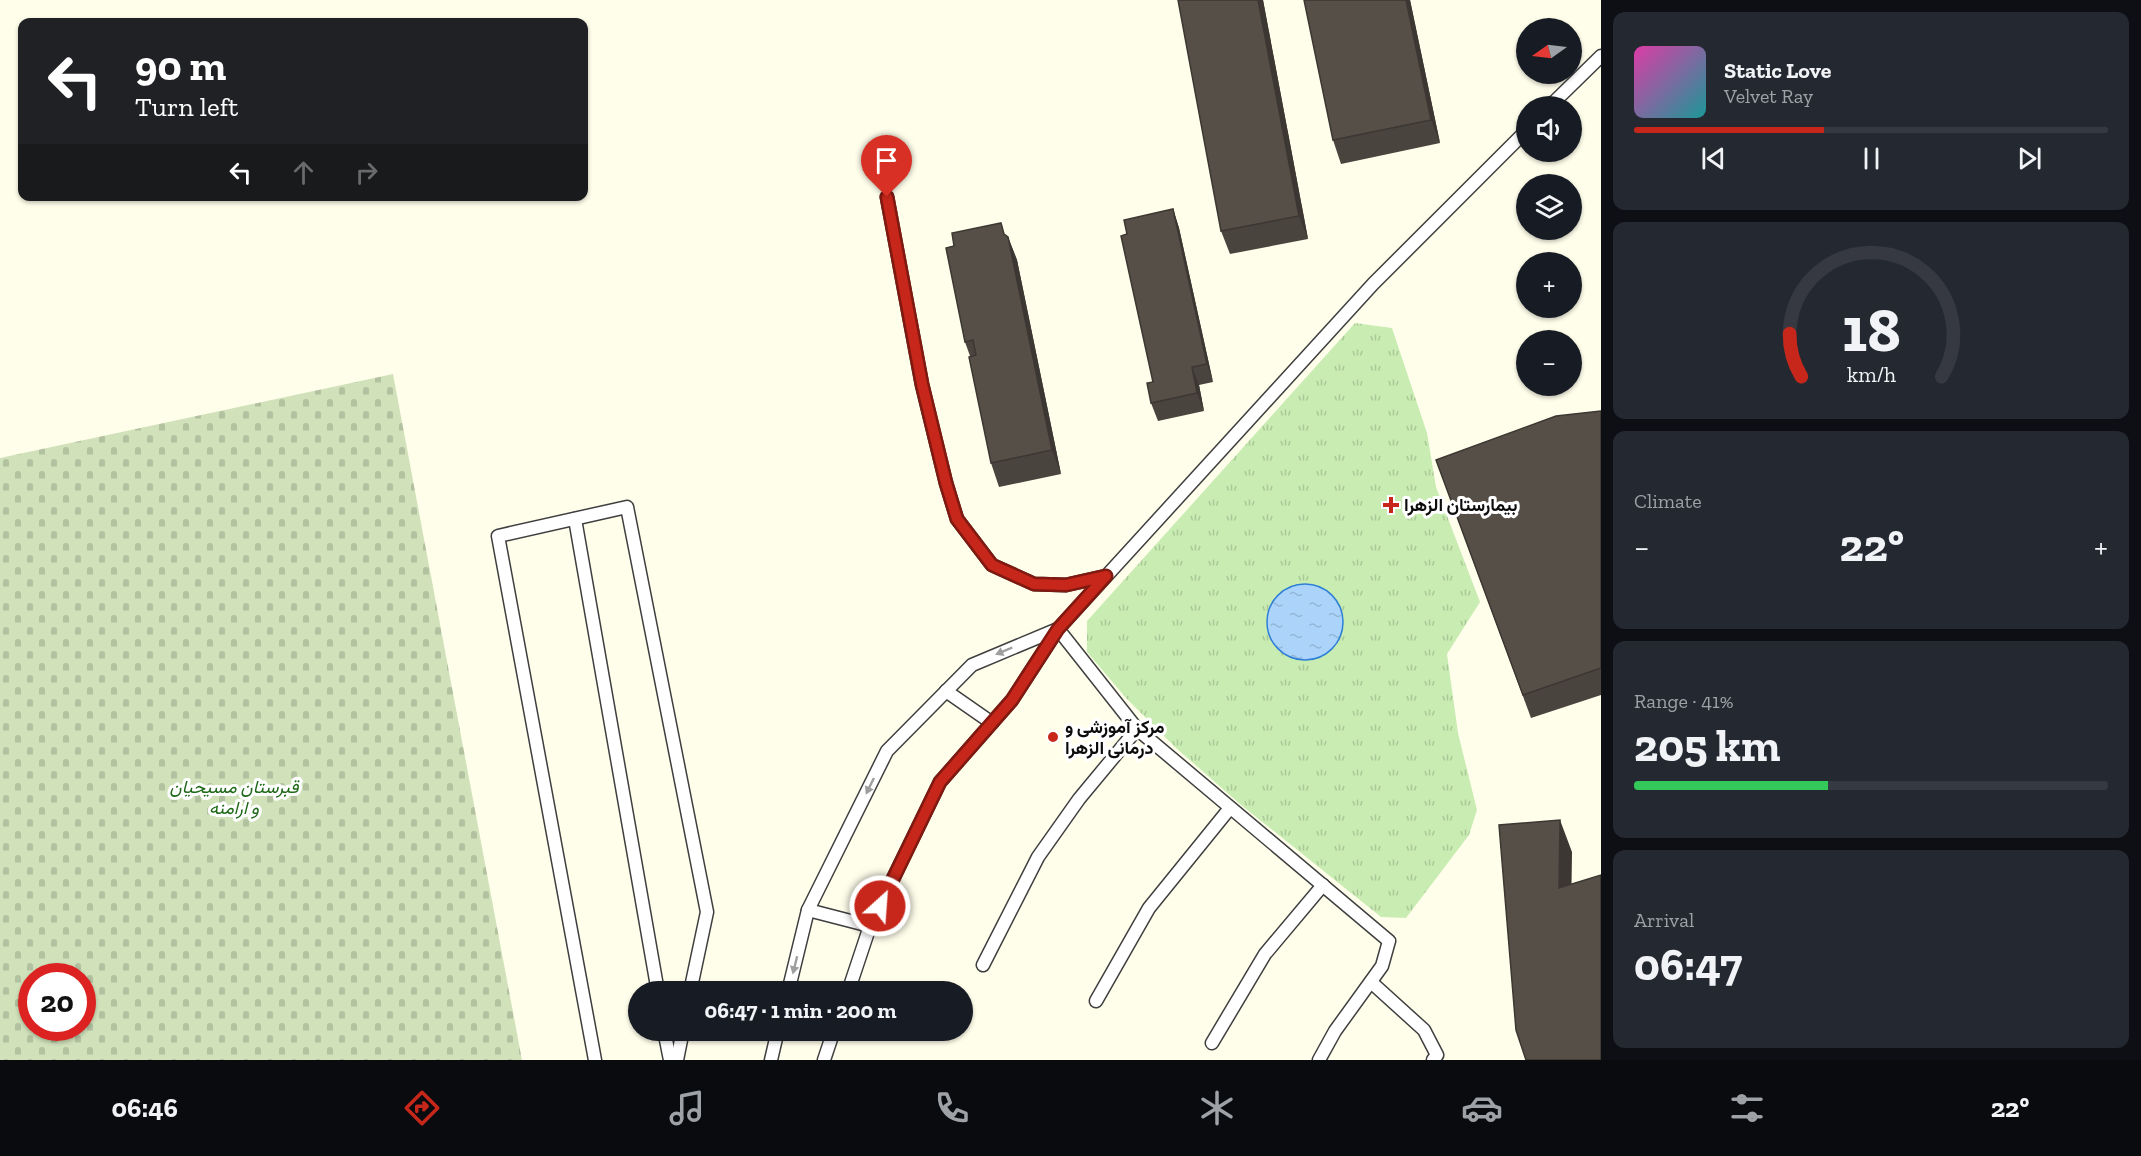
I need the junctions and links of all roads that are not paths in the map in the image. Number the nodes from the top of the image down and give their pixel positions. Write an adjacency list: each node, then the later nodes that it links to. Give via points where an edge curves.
1 (1601, 56): 2 (lane)
2 (1560, 96)
3 (1516, 141): 6 (lane, via 1373,284)
4 (887, 197): 6 (lane, via 922,384 957,519 992,565 1034,584 1066,585)
5 (575, 519): 16 (lane); 17 (lane, via 627,507 707,912); 27 (lane, via 498,536)
6 (1106, 576): 7 (lane)
7 (1058, 629): 8 (lane, one-way to 8, via 972,665); 9 (lane, via 1012,700); 10 (lane)
8 (946, 691): 9 (lane); 13 (lane, one-way to 13, via 887,751)
9 (992, 723): 14 (lane, via 940,782)
10 (1137, 729): 11 (lane); 15 (lane, via 1078,799 1038,857)
11 (1230, 808): 12 (lane); 21 (lane, via 1149,908)
12 (1323, 885): 20 (lane, via 1389,941 1382,966); 26 (lane, via 1265,954)
13 (808, 910): 14 (lane); 18 (lane, one-way to 18)
14 (870, 926): 19 (lane)
15 (983, 964)
16 (656, 981)
17 (692, 981)
18 (791, 981)
19 (852, 981)
20 (1371, 982): 32 (lane); 33 (lane, via 1424,1030 1437,1055)
21 (1096, 1001)
22 (666, 1041): 28 (lane)
23 (680, 1041): 29 (lane)
24 (775, 1041): 30 (lane)
25 (830, 1041): 31 (lane)
26 (1212, 1043)
27 (595, 1060)
28 (670, 1060)
29 (676, 1060)
30 (771, 1060)
31 (824, 1060)
32 (1319, 1060)
33 (1433, 1060)

